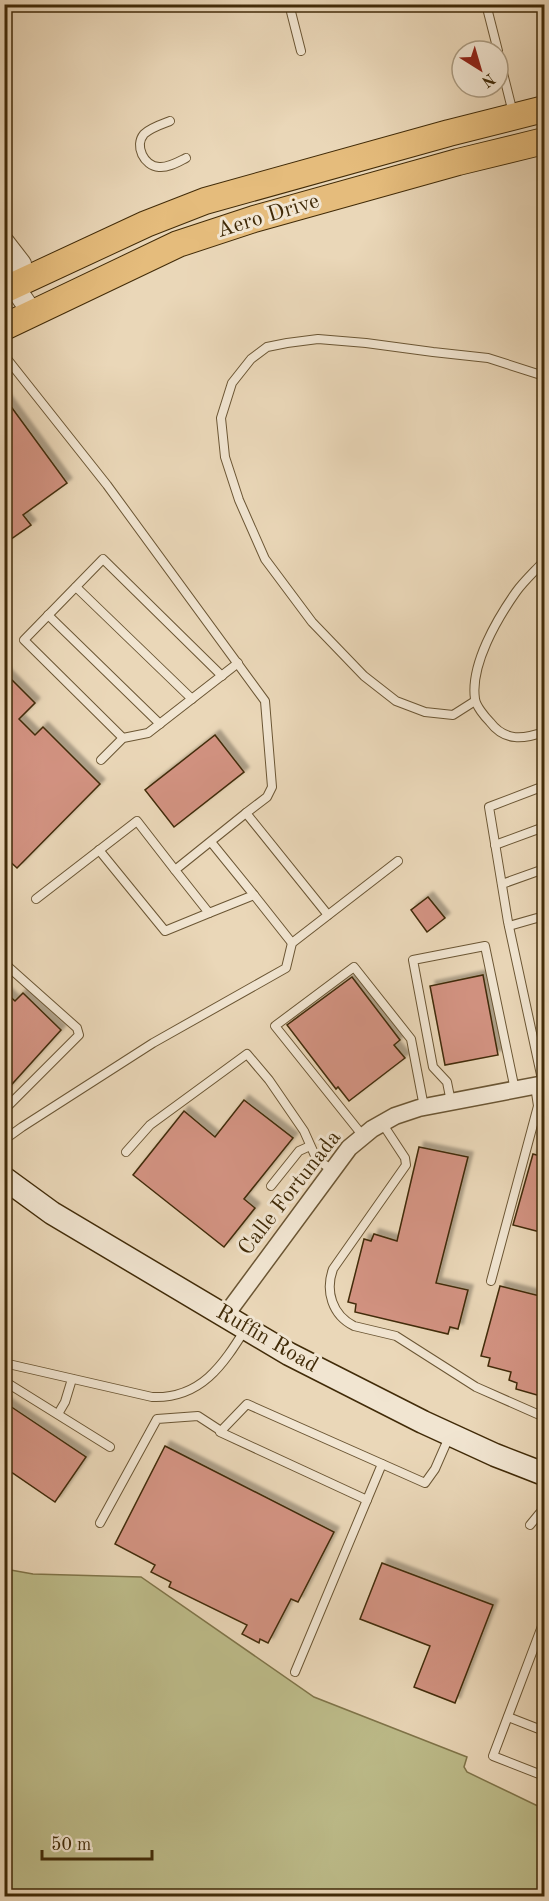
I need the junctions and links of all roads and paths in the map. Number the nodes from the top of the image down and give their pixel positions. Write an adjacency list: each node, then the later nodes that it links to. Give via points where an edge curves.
1 (289, 4): 4 (lane)
2 (486, 4): 3 (lane)
3 (495, 39)
4 (301, 51)
5 (510, 99): 7 (lane)
6 (544, 109): 7 (main road, Aero Drive)
7 (514, 117): 11 (main road, via 505,132 491,141 375,171); 13 (main road, Aero Drive, via 205,201)
8 (170, 121): 10 (lane, via 146,132 140,144 142,156 159,167)
9 (544, 141): 11 (main road, Aero Drive)
10 (186, 158)
11 (341, 195): 14 (main road, Aero Drive, via 178,244)
12 (4, 242): 13 (street, via 21,264)
13 (7, 286): 14 (street)
14 (33, 314): 15 (main road, Aero Drive)
15 (4, 327)
16 (4, 355): 21 (lane, via 107,485)
17 (544, 376): 24 (lane, via 488,358 318,339 267,347 251,359 232,383 221,418 225,457 265,559 312,622 364,676 396,701 425,712 453,715)
18 (544, 561): 24 (lane, via 517,591 489,634 477,670)
19 (76, 587): 20 (lane); 22 (lane, via 103,560); 23 (lane)
20 (48, 615): 25 (lane); 27 (lane, via 24,640)
21 (238, 663): 22 (lane); 30 (lane, via 265,701 272,787)
22 (222, 676): 23 (lane)
23 (192, 699): 25 (lane)
24 (475, 700): 26 (lane, via 492,725 508,736 526,738)
25 (160, 724): 27 (lane, via 148,733)
26 (544, 732)
27 (123, 738): 28 (lane)
28 (101, 760)
29 (544, 786): 33 (lane, via 489,807)
30 (246, 813): 32 (lane); 42 (lane)
31 (544, 827): 33 (lane)
32 (211, 842): 37 (lane); 39 (lane)
33 (495, 845): 38 (lane)
34 (99, 850): 37 (lane, via 137,821); 40 (lane); 41 (lane, via 165,931)
35 (398, 861): 42 (lane)
36 (544, 869): 38 (lane)
37 (175, 870): 41 (lane)
38 (502, 885): 44 (lane)
39 (254, 895): 41 (lane); 45 (lane)
40 (36, 899)
41 (209, 913)
42 (328, 915): 45 (lane)
43 (544, 916): 44 (lane)
44 (508, 926): 47 (lane)
45 (292, 943): 54 (lane, via 286,968 153,1043)
46 (4, 963): 51 (lane, via 79,1031)
47 (541, 1085): 48 (street, Calle Fortunada); 60 (lane)
48 (515, 1090): 49 (street, Calle Fortunada); 49 (lane, via 485,946 413,960 433,1067 447,1083)
49 (451, 1102): 50 (street, Calle Fortunada)
50 (424, 1107): 52 (street, Calle Fortunada); 53 (lane, via 411,1039 354,967 275,1026)
51 (4, 1110)
52 (382, 1123): 53 (street, Calle Fortunada); 67 (lane, via 406,1165 333,1269 329,1289 336,1310 348,1323 396,1336 476,1387)
53 (363, 1136): 57 (street, Calle Fortunada)
54 (4, 1140)
55 (310, 1146): 56 (lane, via 304,1131 247,1054 150,1125); 57 (lane, via 316,1160); 59 (lane, via 299,1151)
56 (126, 1152)
57 (333, 1170): 61 (street, Calle Fortunada)
58 (4, 1178): 61 (main road, Ruffin Road, via 52,1213)
59 (271, 1186)
60 (491, 1281)
61 (225, 1316): 62 (main road, Ruffin Road)
62 (246, 1328): 64 (lane, via 216,1372 166,1398); 69 (main road, Ruffin Road, via 289,1354)
63 (6, 1364): 64 (lane); 65 (lane)
64 (72, 1379): 66 (lane)
65 (4, 1380): 66 (lane)
66 (58, 1414): 70 (lane)
67 (544, 1417)
68 (221, 1431): 71 (lane, via 247,1404); 73 (lane); 75 (lane, via 198,1416 157,1419)
69 (450, 1435): 71 (lane, via 425,1483); 72 (main road, Ruffin Road)
70 (110, 1447)
71 (382, 1464): 73 (lane)
72 (544, 1474)
73 (367, 1500): 78 (lane)
74 (544, 1508): 76 (lane)
75 (100, 1523)
76 (530, 1525)
77 (544, 1621): 79 (lane)
78 (295, 1672)
79 (508, 1717): 80 (lane); 81 (lane, via 493,1756)
80 (544, 1731)
81 (544, 1776)

